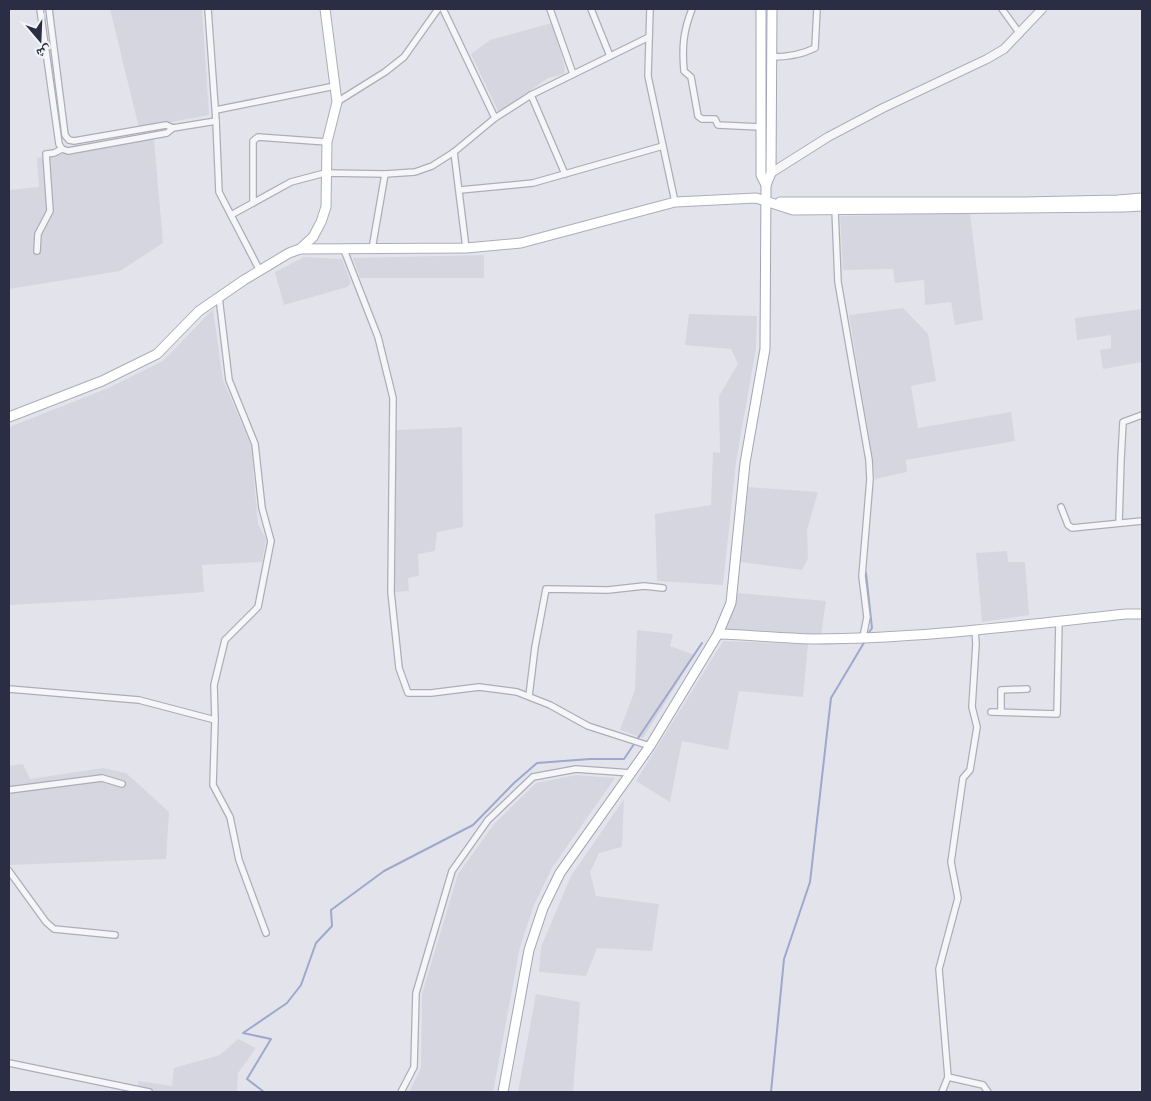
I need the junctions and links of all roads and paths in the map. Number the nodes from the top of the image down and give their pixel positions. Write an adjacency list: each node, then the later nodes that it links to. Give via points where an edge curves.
1 (40, 9): 31 (street)
2 (49, 9): 28 (street, via 65,135 69,140 166,125)
3 (208, 9): 24 (street)
4 (325, 9): 21 (main road)
5 (438, 9): 23 (street, via 404,57)
6 (443, 9): 25 (street)
7 (550, 9): 20 (street)
8 (590, 9): 18 (street)
9 (650, 9): 17 (street)
10 (692, 9): 27 (street, via 685,26 682,48 684,71 691,77 698,116 702,120 715,119 718,125)
11 (760, 9): 27 (main road)
12 (772, 9): 19 (main road)
13 (817, 9): 19 (street, via 816,48 802,54)
14 (1002, 9): 16 (street)
15 (1042, 9): 16 (street)
16 (1020, 34): 34 (street, via 987,59 883,108)
17 (649, 37): 18 (street); 30 (street, via 648,76)
18 (610, 56): 20 (street)
19 (772, 57): 34 (main road)
20 (573, 74): 22 (street)
21 (335, 86): 23 (main road); 24 (street)
22 (531, 95): 25 (street); 36 (street)
23 (337, 102): 29 (main road)
24 (216, 110): 26 (street)
25 (495, 118): 32 (street)
26 (216, 120): 28 (street); 45 (street, via 219,192)
27 (760, 127): 37 (main road, via 761,175)
28 (173, 128): 31 (street, via 167,133)
29 (327, 142): 33 (main road); 42 (street, via 258,137 252,140)
30 (663, 146): 36 (street); 40 (street)
31 (62, 149): 50 (street, via 46,154 50,211 38,234)
32 (454, 152): 35 (street, via 416,172); 38 (street)
33 (325, 173): 35 (street); 42 (street, via 291,182); 47 (main road, via 324,214 312,237)
34 (771, 173): 37 (main road)
35 (385, 174): 48 (street)
36 (565, 174): 38 (street, via 532,183)
37 (766, 185): 41 (main road)
38 (460, 190): 46 (street)
39 (1142, 198): 41 (main road, via 1024,202)
40 (674, 202): 41 (main road, via 756,198); 46 (main road, via 521,243)
41 (767, 202): 44 (main road, via 793,210); 62 (main road, via 765,349 745,463 731,603)
42 (253, 203): 45 (street)
43 (1142, 206): 44 (main road)
44 (835, 210): 63 (street, via 838,282 869,460 862,576 867,617)
45 (231, 215): 51 (street)
46 (466, 248): 48 (main road)
47 (300, 249): 49 (main road); 51 (main road)
48 (372, 249): 49 (main road)
49 (344, 250): 66 (street, via 378,337 393,398 390,592 399,668 408,693 479,687)
50 (37, 251)
51 (260, 270): 52 (main road)
52 (219, 297): 54 (main road, via 199,311 157,354 102,381); 69 (street, via 229,380 255,444 262,508 271,541 258,607 226,640 214,685)
53 (1142, 416): 57 (street, via 1123,422)
54 (9, 417)
55 (1061, 507): 57 (street, via 1070,528)
56 (1142, 521): 57 (street)
57 (1119, 524)
58 (663, 588): 66 (street, via 546,589)
59 (1142, 614): 60 (main road)
60 (1059, 621): 61 (main road); 68 (street, via 1057,714)
61 (975, 630): 63 (main road); 78 (street, via 972,707 976,727 970,770 963,778 951,862 958,898 939,969)
62 (718, 634): 63 (main road); 70 (main road)
63 (863, 638)
64 (9, 689): 69 (street, via 139,700)
65 (1027, 689): 68 (street, via 1001,690)
66 (529, 696): 70 (street, via 588,726)
67 (991, 712): 68 (street)
68 (1001, 712)
69 (215, 720): 75 (street, via 213,785 230,817 239,860)
70 (650, 746): 71 (main road)
71 (631, 773): 80 (street, via 576,769 533,776 488,820 452,871 416,994 414,1067); 81 (main road, via 560,873 543,908 529,950)
72 (122, 784): 73 (street, via 102,778)
73 (9, 790)
74 (9, 871): 76 (street, via 54,929)
75 (266, 933)
76 (115, 935)
77 (9, 1063): 79 (street)
78 (948, 1077): 82 (street); 83 (street, via 983,1085)
79 (149, 1092)
80 (401, 1092)
81 (503, 1092)
82 (942, 1092)
83 (988, 1092)

